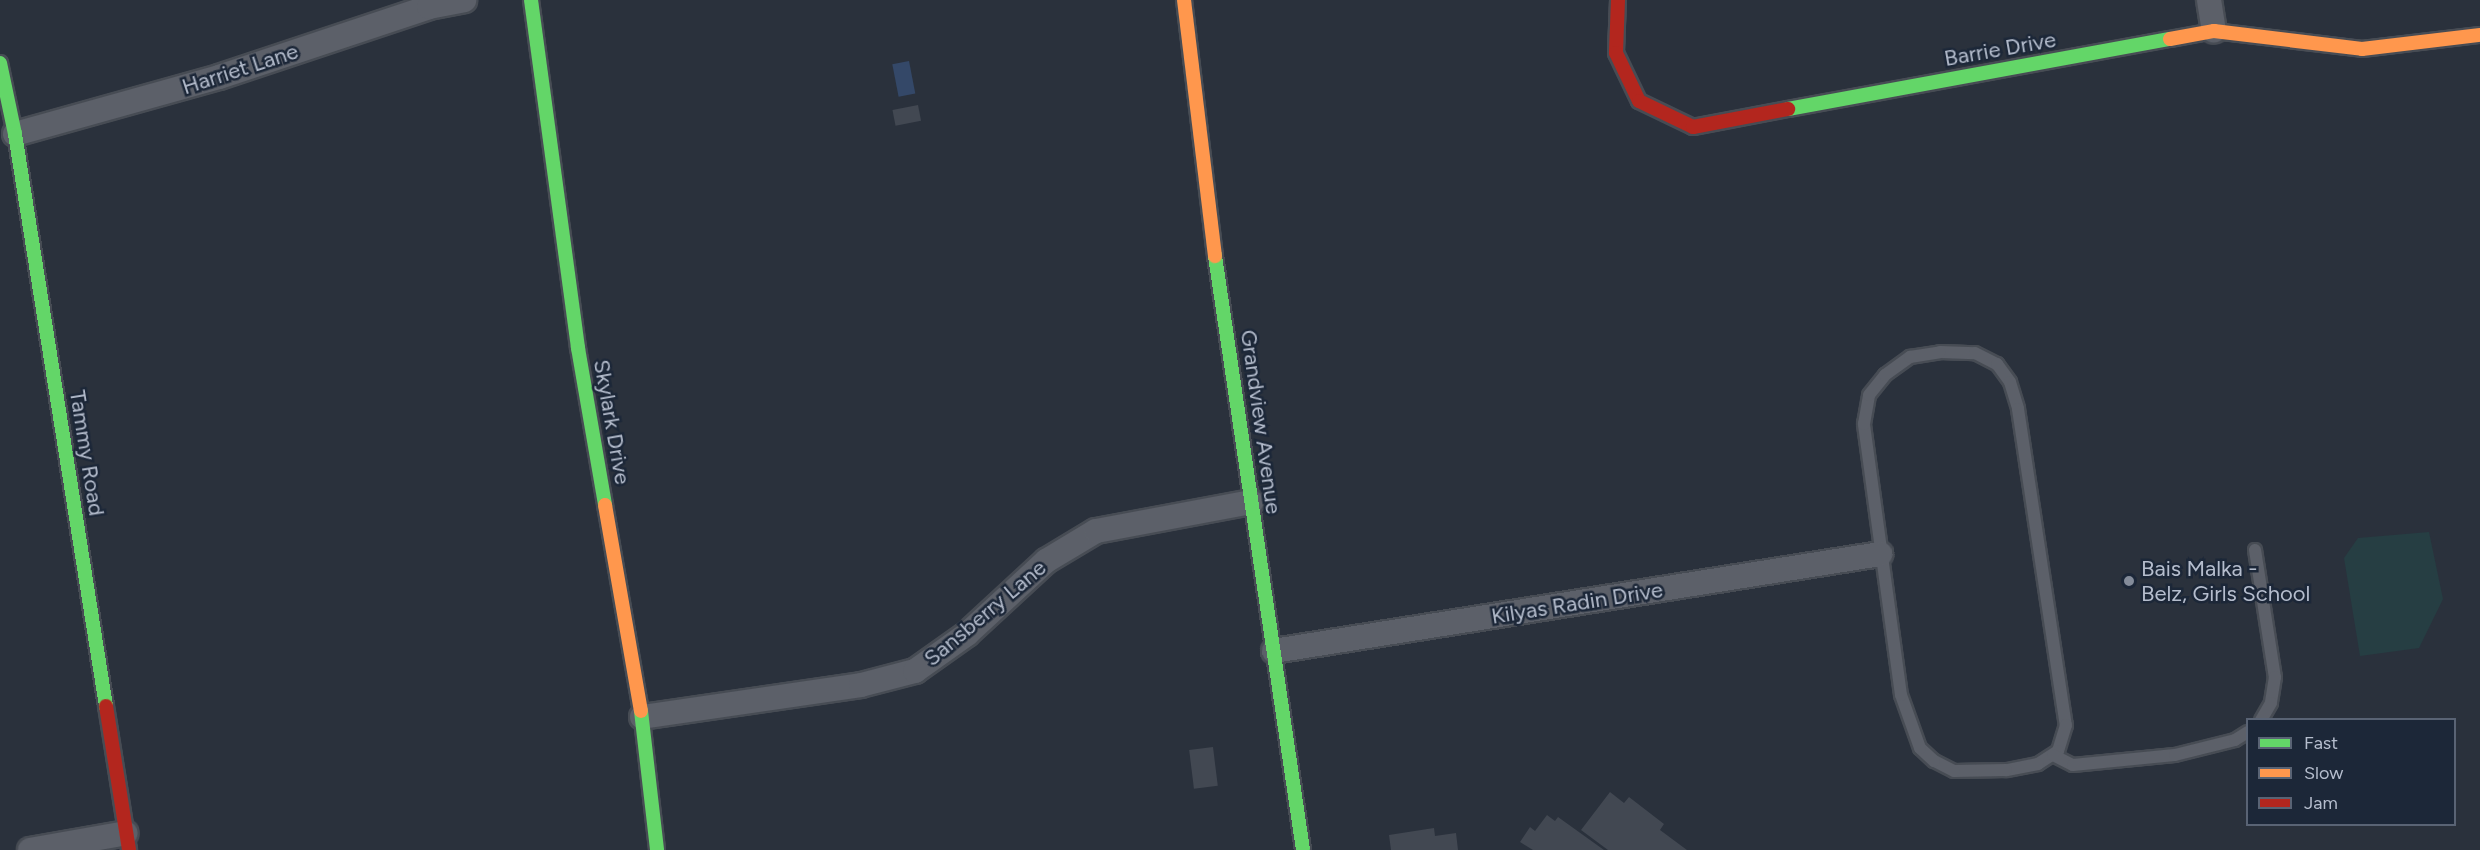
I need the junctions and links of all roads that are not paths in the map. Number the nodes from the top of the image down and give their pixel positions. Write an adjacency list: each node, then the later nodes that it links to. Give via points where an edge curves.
1 (464, 0): 9 (street, Harriet Lane, via 429,7 219,77)
2 (531, 0): 14 (street, Skylark Drive, via 578,348)
3 (1184, 0): 10 (street, Grandview Avenue, via 1212,235)
4 (1618, 0): 6 (street, Barrie Drive, via 1616,53 1639,101 1693,127)
5 (2209, 0): 6 (street)
6 (2214, 31): 7 (street, Barrie Drive, via 2362,49)
7 (2480, 35)
8 (0, 63): 9 (street, Tammy Road)
9 (15, 134): 18 (street, Tammy Road)
10 (1251, 502): 13 (street, Grandview Avenue); 14 (street, Sansberry Lane, via 1096,531 1046,561 967,634 915,671 861,685)
11 (2255, 549): 15 (lane, via 2275,677 2271,703)
12 (1880, 555): 13 (street, Kilyas Radin Drive); 17 (lane, via 1901,695 1920,748 1954,771 2006,770 2038,764); 17 (lane, via 1864,424 1869,395 1885,375 1910,357 1941,352 1975,353 1997,363 2010,382 2019,409 2066,725 2058,752)
13 (1274, 651): 21 (street, Grandview Avenue)
14 (642, 717): 20 (street, Skylark Drive)
15 (2261, 718)
16 (2246, 733): 17 (lane, via 2235,740 2175,755 2073,765)
17 (2053, 755)
18 (128, 842): 19 (street)
19 (30, 850)
20 (657, 850)
21 (1303, 850)

